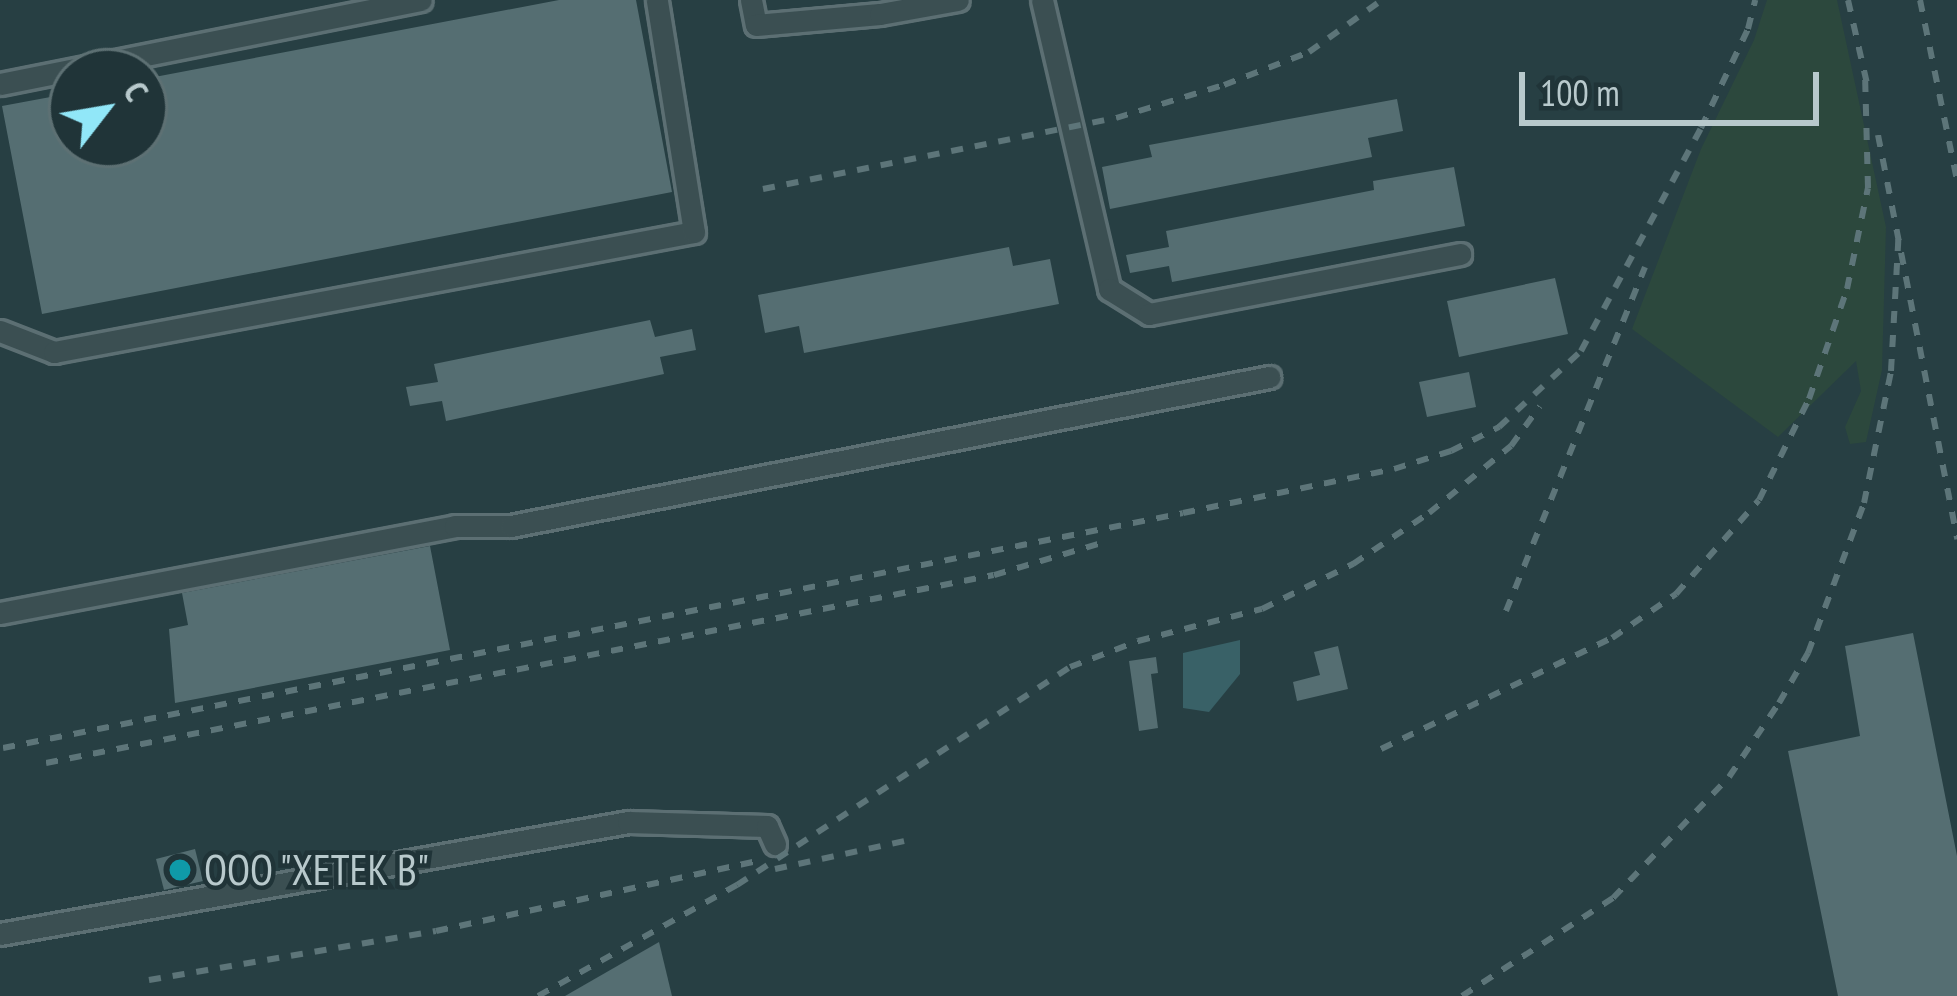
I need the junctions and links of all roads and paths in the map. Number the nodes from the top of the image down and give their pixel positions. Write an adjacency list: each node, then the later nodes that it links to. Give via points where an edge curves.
1 (421, 0): 6 (lane)
2 (657, 0): 8 (lane, via 694,232 54,352)
3 (752, 0): 4 (lane, via 756,25)
4 (958, 0)
5 (1042, 0): 7 (lane, via 1108,289 1149,314)
6 (0, 84)
7 (1460, 254)
8 (0, 331)
9 (1269, 376): 10 (lane, via 511,526 455,526)
10 (0, 613)
11 (775, 844): 12 (lane, via 767,826 628,822)
12 (0, 934)

